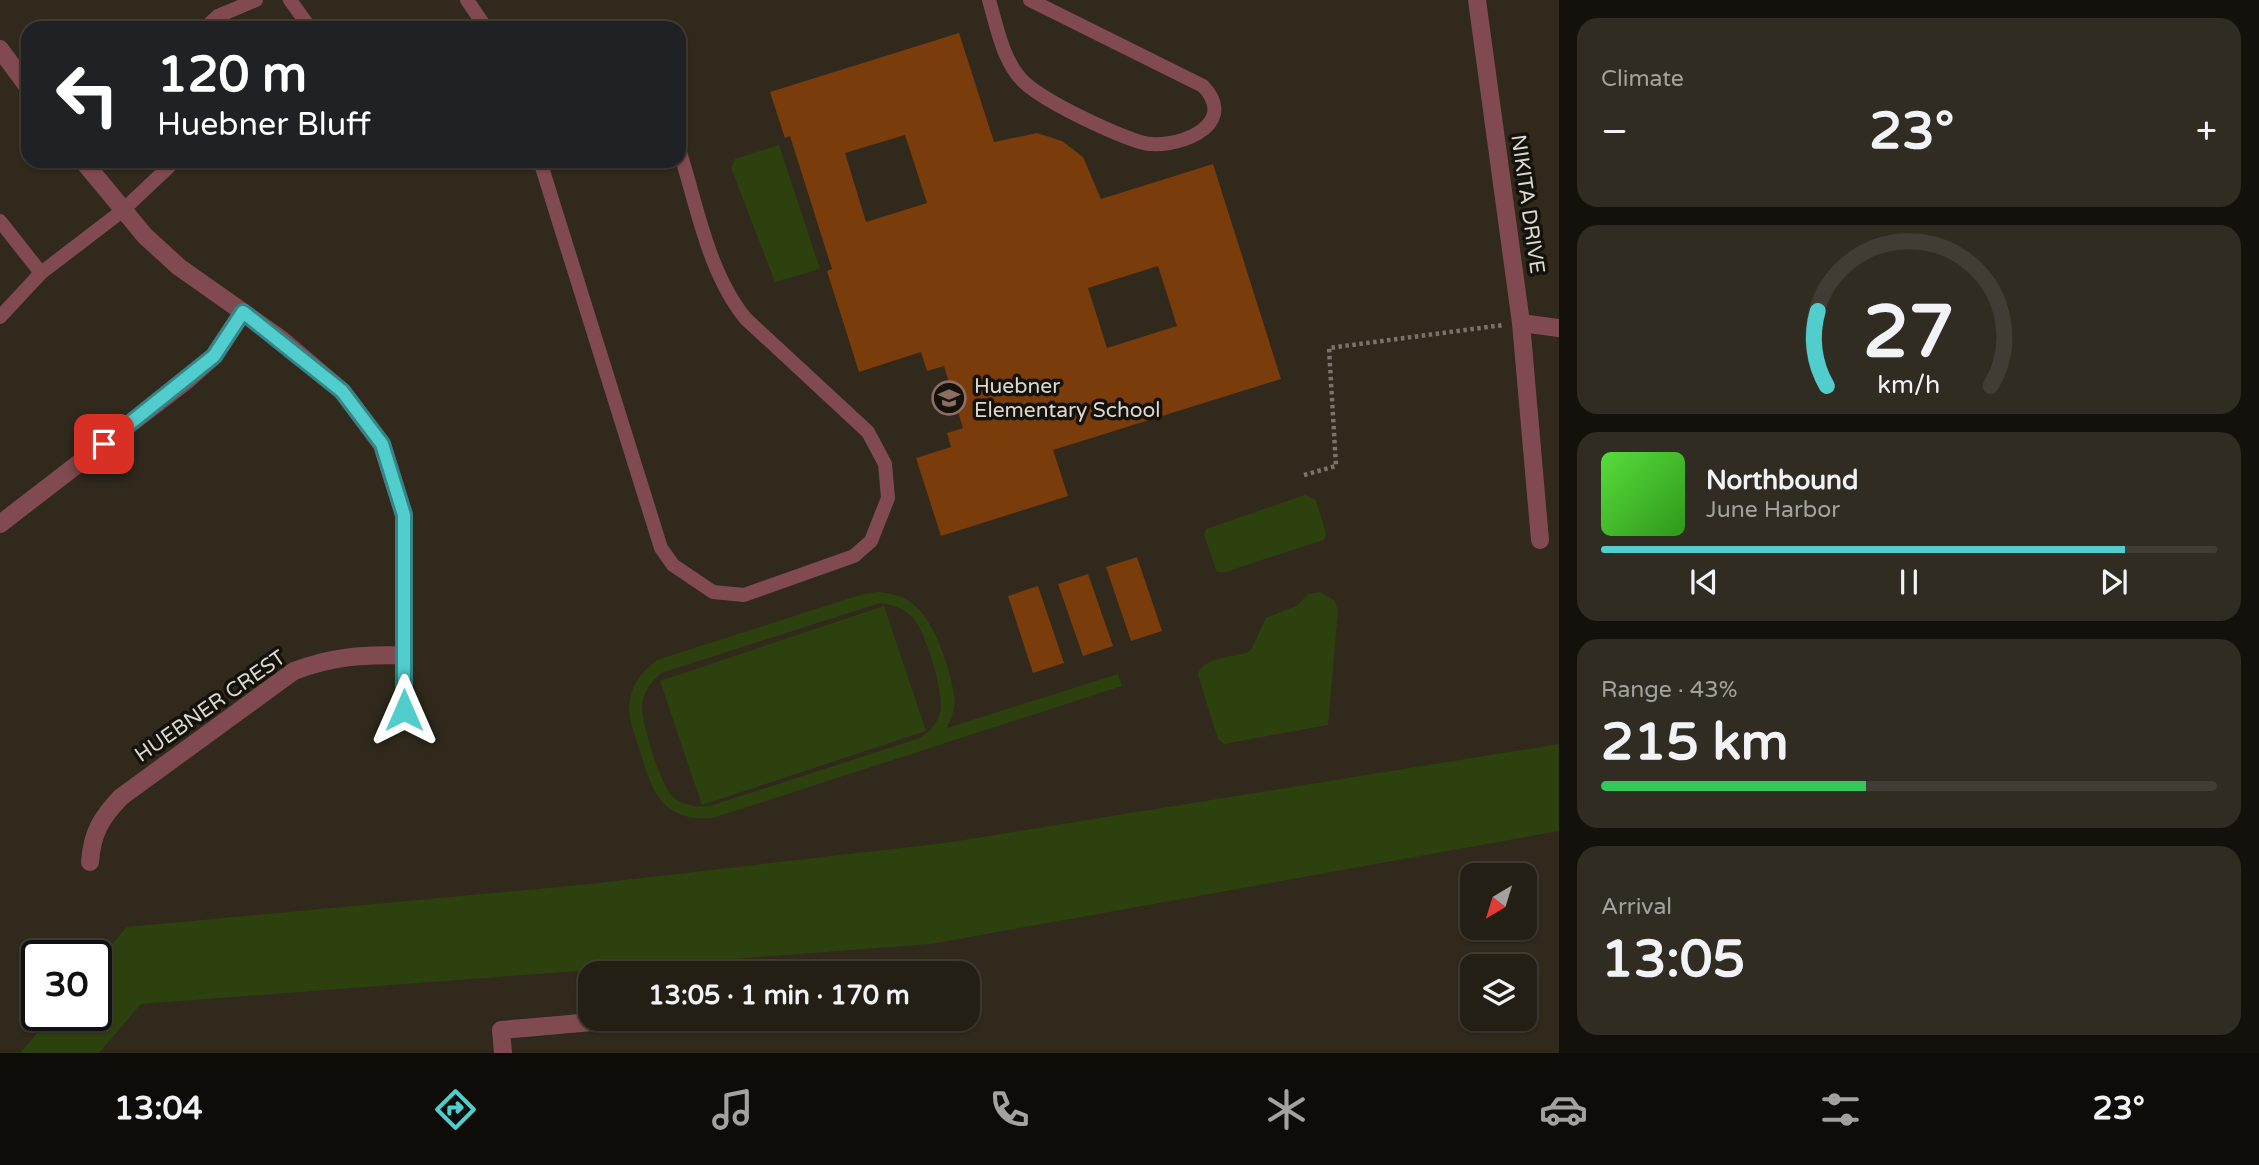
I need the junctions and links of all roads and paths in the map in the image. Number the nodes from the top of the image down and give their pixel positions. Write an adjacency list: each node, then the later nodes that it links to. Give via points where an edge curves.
1 (256, 0): 7 (lane)
2 (290, 0): 8 (lane)
3 (467, 0): 9 (lane)
4 (989, 0): 5 (lane, via 1005,52 1024,83 1058,104 1142,143 1164,144 1210,125 1217,110 1203,86)
5 (1030, 0)
6 (1477, 0): 21 (street, NIKITA DRIVE)
7 (213, 21)
8 (305, 21)
9 (481, 21)
10 (0, 49): 11 (street)
11 (21, 78)
12 (88, 168): 16 (street)
13 (168, 168): 16 (lane)
14 (542, 168): 15 (lane, via 662,548 673,565 713,592 744,595 854,556 871,541 888,498 885,464 867,432 730,300)
15 (685, 168)
16 (122, 211): 18 (lane); 19 (street, via 179,267)
17 (0, 221): 18 (lane)
18 (41, 273): 20 (lane)
19 (243, 312): 24 (street, via 214,356 187,380); 26 (street, via 342,391 382,444 404,515)
20 (0, 317)
21 (1521, 323): 22 (street); 23 (path, via 1329,348 1336,466); 25 (street, NIKITA DRIVE)
22 (1559, 328)
23 (1304, 475)
24 (0, 524)
25 (1540, 540)
26 (404, 655): 27 (street); 28 (street, HUEBNER CREST, via 349,655 294,671 121,797 92,838)
27 (404, 710)
28 (90, 862)
29 (578, 1023): 30 (street, via 501,1030)
30 (503, 1053)

